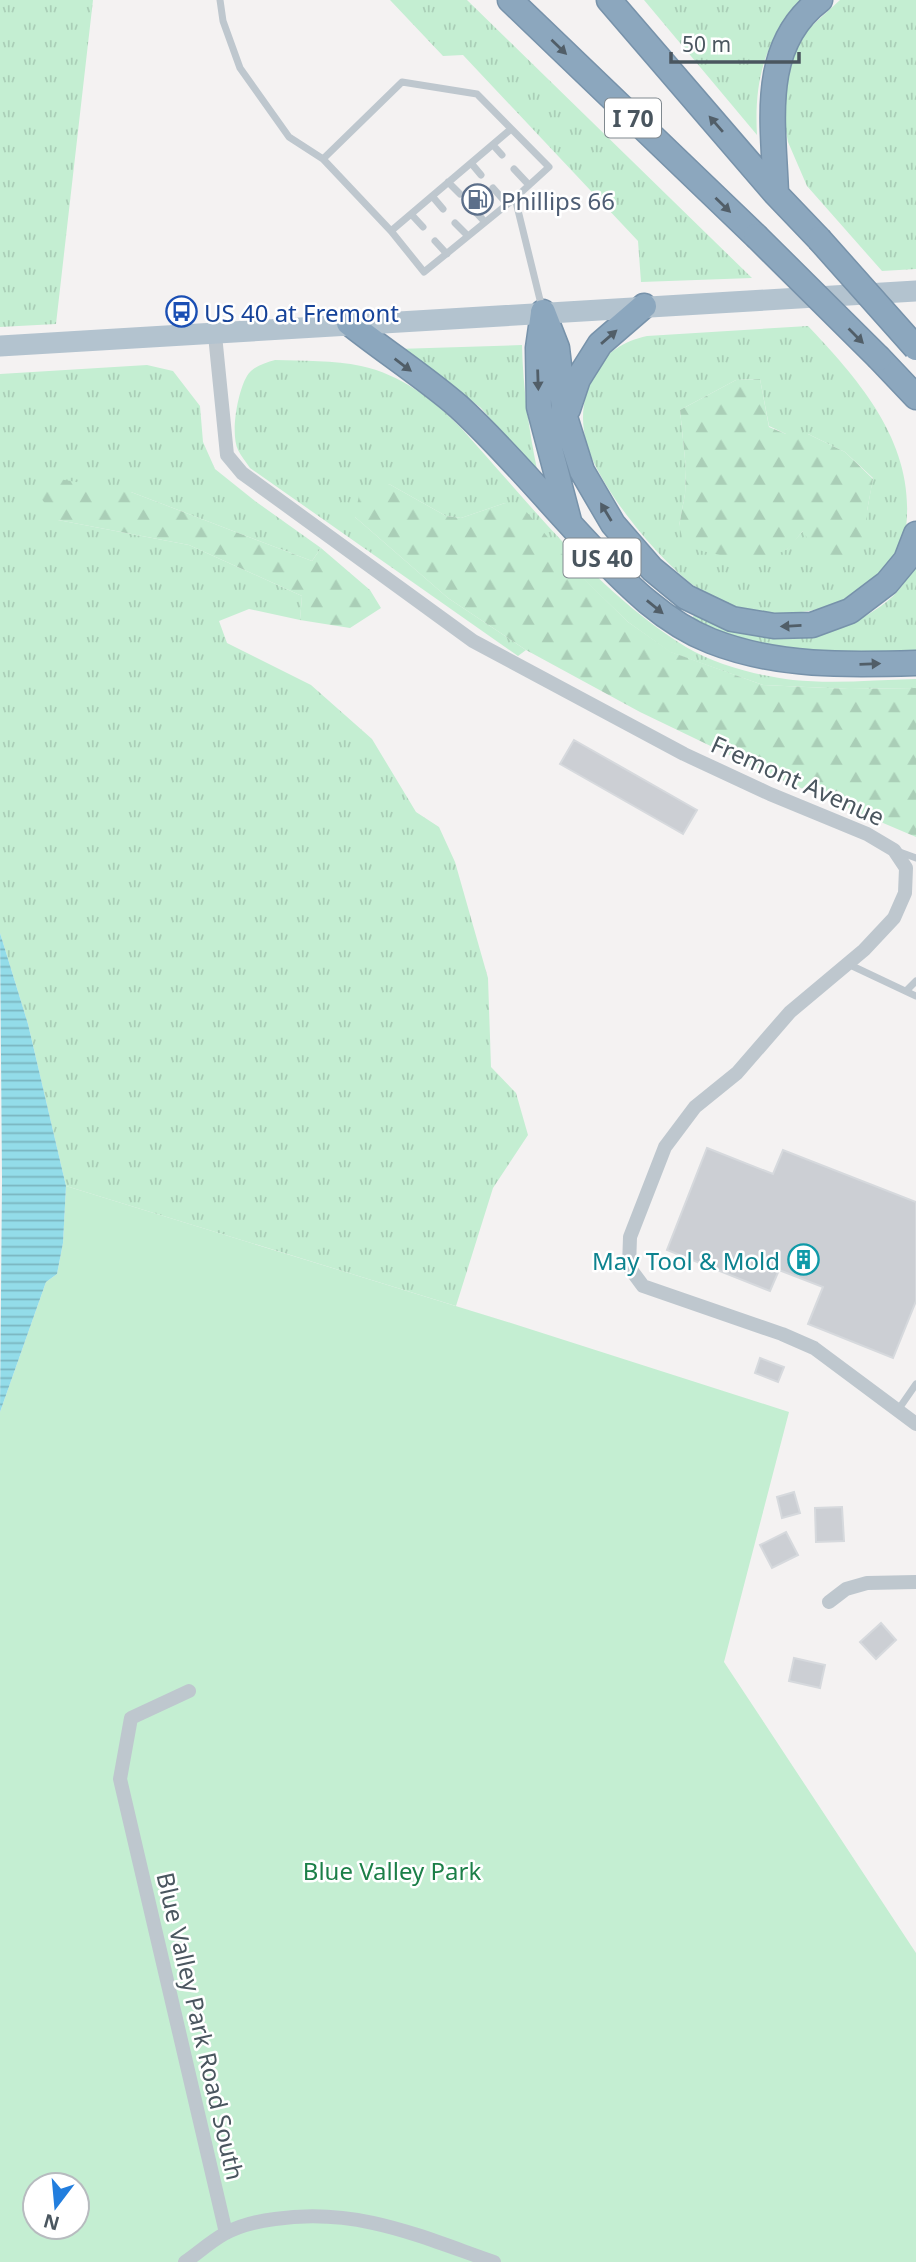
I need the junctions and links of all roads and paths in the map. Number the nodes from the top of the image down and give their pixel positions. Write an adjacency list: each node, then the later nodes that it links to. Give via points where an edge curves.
1 (220, 0): 8 (lane, via 240,68 289,137)
2 (509, 0): 37 (highway, I 70, one-way to 37, bridge, via 879,358)
3 (609, 0): 16 (highway, I 70, one-way to 3)
4 (821, 0): 16 (highway, via 789,34 775,71)
5 (511, 129): 6 (lane); 8 (lane, via 477,94 402,82); 13 (lane, via 549,167)
6 (493, 145): 7 (lane); 9 (lane)
7 (502, 155)
8 (323, 159): 26 (lane)
9 (471, 163): 11 (lane); 12 (lane)
10 (514, 169): 13 (lane)
11 (481, 175)
12 (448, 182): 15 (lane); 17 (lane)
13 (529, 185): 18 (lane)
14 (493, 188): 19 (lane)
15 (460, 194)
16 (776, 194): 36 (highway, I 70, bridge)
17 (432, 196): 21 (lane); 22 (lane)
18 (515, 198): 19 (lane); 32 (lane)
19 (507, 204): 23 (lane)
20 (471, 208): 23 (lane)
21 (443, 209)
22 (411, 214): 25 (lane); 26 (lane)
23 (485, 222): 27 (lane)
24 (456, 223): 27 (lane)
25 (423, 227)
26 (391, 231): 29 (lane, via 424,272)
27 (468, 236): 29 (lane)
28 (435, 241): 29 (lane)
29 (446, 254)
30 (916, 291): 31 (main road)
31 (644, 306): 32 (main road); 38 (highway, one-way to 31, via 578,379 600,344)
32 (543, 312): 33 (main road); 38 (highway, via 557,348); 39 (highway, one-way to 39, via 539,407)
33 (349, 323): 34 (main road); 39 (highway, US 40, one-way to 39, via 458,407)
34 (215, 335): 35 (main road); 42 (street, Fremont Avenue, via 227,455 242,473 473,641 684,754)
35 (0, 346)
36 (916, 348)
37 (916, 401)
38 (565, 417): 40 (highway, one-way to 38, via 906,561 887,583 850,611 812,625 774,626 732,619 687,597 652,569 613,524 582,471)
39 (571, 526): 41 (highway, US 40, one-way to 41, via 629,586 668,617 710,641 800,663)
40 (916, 534)
41 (916, 663)
42 (894, 850): 43 (lane); 44 (street, Fremont Avenue, via 906,868 905,893 894,918)
43 (916, 858)
44 (848, 963): 46 (lane); 49 (street, Fremont Avenue, via 790,1012 737,1073 695,1107 666,1147 630,1237 629,1267 643,1286 814,1348)
45 (916, 981): 46 (lane)
46 (906, 991): 47 (lane)
47 (916, 996)
48 (916, 1384): 49 (lane)
49 (897, 1411): 50 (street, Fremont Avenue)
50 (916, 1424)
51 (916, 1582): 52 (street, via 867,1583 846,1589)
52 (829, 1602)
53 (189, 1690): 54 (street, Blue Valley Park Road South, via 131,1718 120,1779)
54 (226, 2233): 55 (street); 56 (street, via 301,2215 343,2216 380,2223)
55 (185, 2262)
56 (494, 2262)

